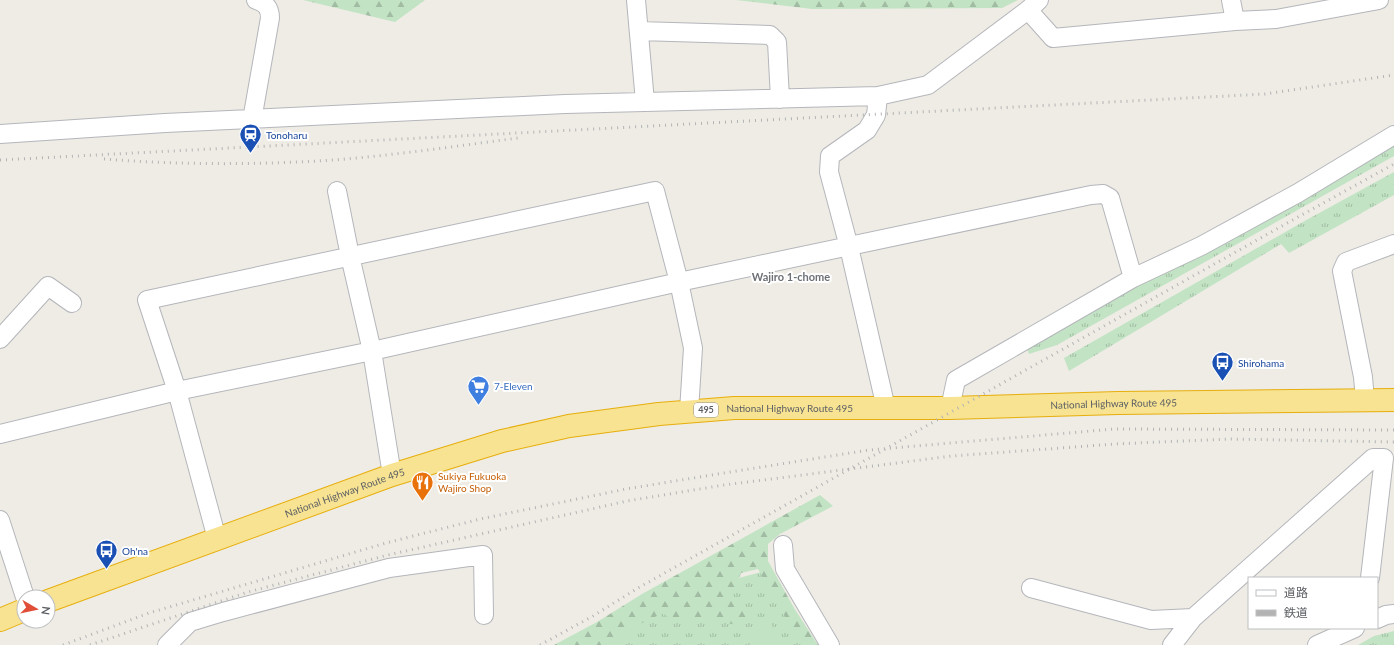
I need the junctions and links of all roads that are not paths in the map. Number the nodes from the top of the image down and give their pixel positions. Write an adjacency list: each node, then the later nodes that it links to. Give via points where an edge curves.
1 (256, 0): 11 (street, via 267,5 270,18)
2 (636, 0): 7 (street)
3 (1231, 0): 6 (street)
4 (1379, 0): 6 (street, via 1276,19)
5 (1034, 5): 6 (street, via 1053,38); 8 (street, via 928,85)
6 (1235, 21)
7 (639, 31): 9 (street, via 770,35 777,42); 10 (street)
8 (878, 96): 9 (street); 16 (street, via 876,115 867,130 830,156 829,172)
9 (780, 99): 10 (street)
10 (645, 102): 11 (street)
11 (252, 120): 12 (street)
12 (0, 134)
13 (1394, 135): 18 (street, via 1291,197 1201,246)
14 (337, 190): 17 (street)
15 (1394, 244): 24 (street, via 1346,262 1342,271 1363,377)
16 (849, 247): 18 (street, via 1103,194 1110,198); 19 (street); 26 (street)
17 (350, 256): 19 (street, via 654,191); 22 (street); 23 (street, via 147,300)
18 (1133, 278): 27 (street, via 956,380)
19 (679, 282): 22 (street); 28 (street, via 693,348)
20 (72, 303): 21 (street, via 48,286)
21 (0, 339)
22 (372, 351): 23 (street); 30 (street)
23 (177, 391): 29 (street); 32 (street)
24 (1365, 400): 25 (highway, National Highway Route 495 / 495); 27 (highway, National Highway Route 495 / 495)
25 (1394, 400)
26 (886, 408): 27 (highway, National Highway Route 495 / 495); 28 (highway, National Highway Route 495 / 495, via 734,408)
27 (950, 408)
28 (689, 411): 30 (highway, National Highway Route 495 / 495, via 569,426 502,441)
29 (0, 434)
30 (392, 476): 32 (highway, National Highway Route 495 / 495)
31 (0, 520): 36 (street)
32 (217, 539): 37 (highway, National Highway Route 495 / 495)
33 (783, 545): 46 (street, via 786,569)
34 (1370, 577): 41 (street, via 1384,458 1372,458)
35 (1031, 588): 41 (street, via 1151,620)
36 (22, 589)
37 (56, 598)
38 (16, 613): 43 (highway)
39 (1394, 614): 42 (street)
40 (484, 615): 45 (street, via 483,555 389,568 223,612 190,622)
41 (1193, 618): 47 (street)
42 (1378, 619)
43 (0, 620)
44 (1354, 629): 48 (street)
45 (167, 645)
46 (830, 645)
47 (1172, 645)
48 (1317, 645)

